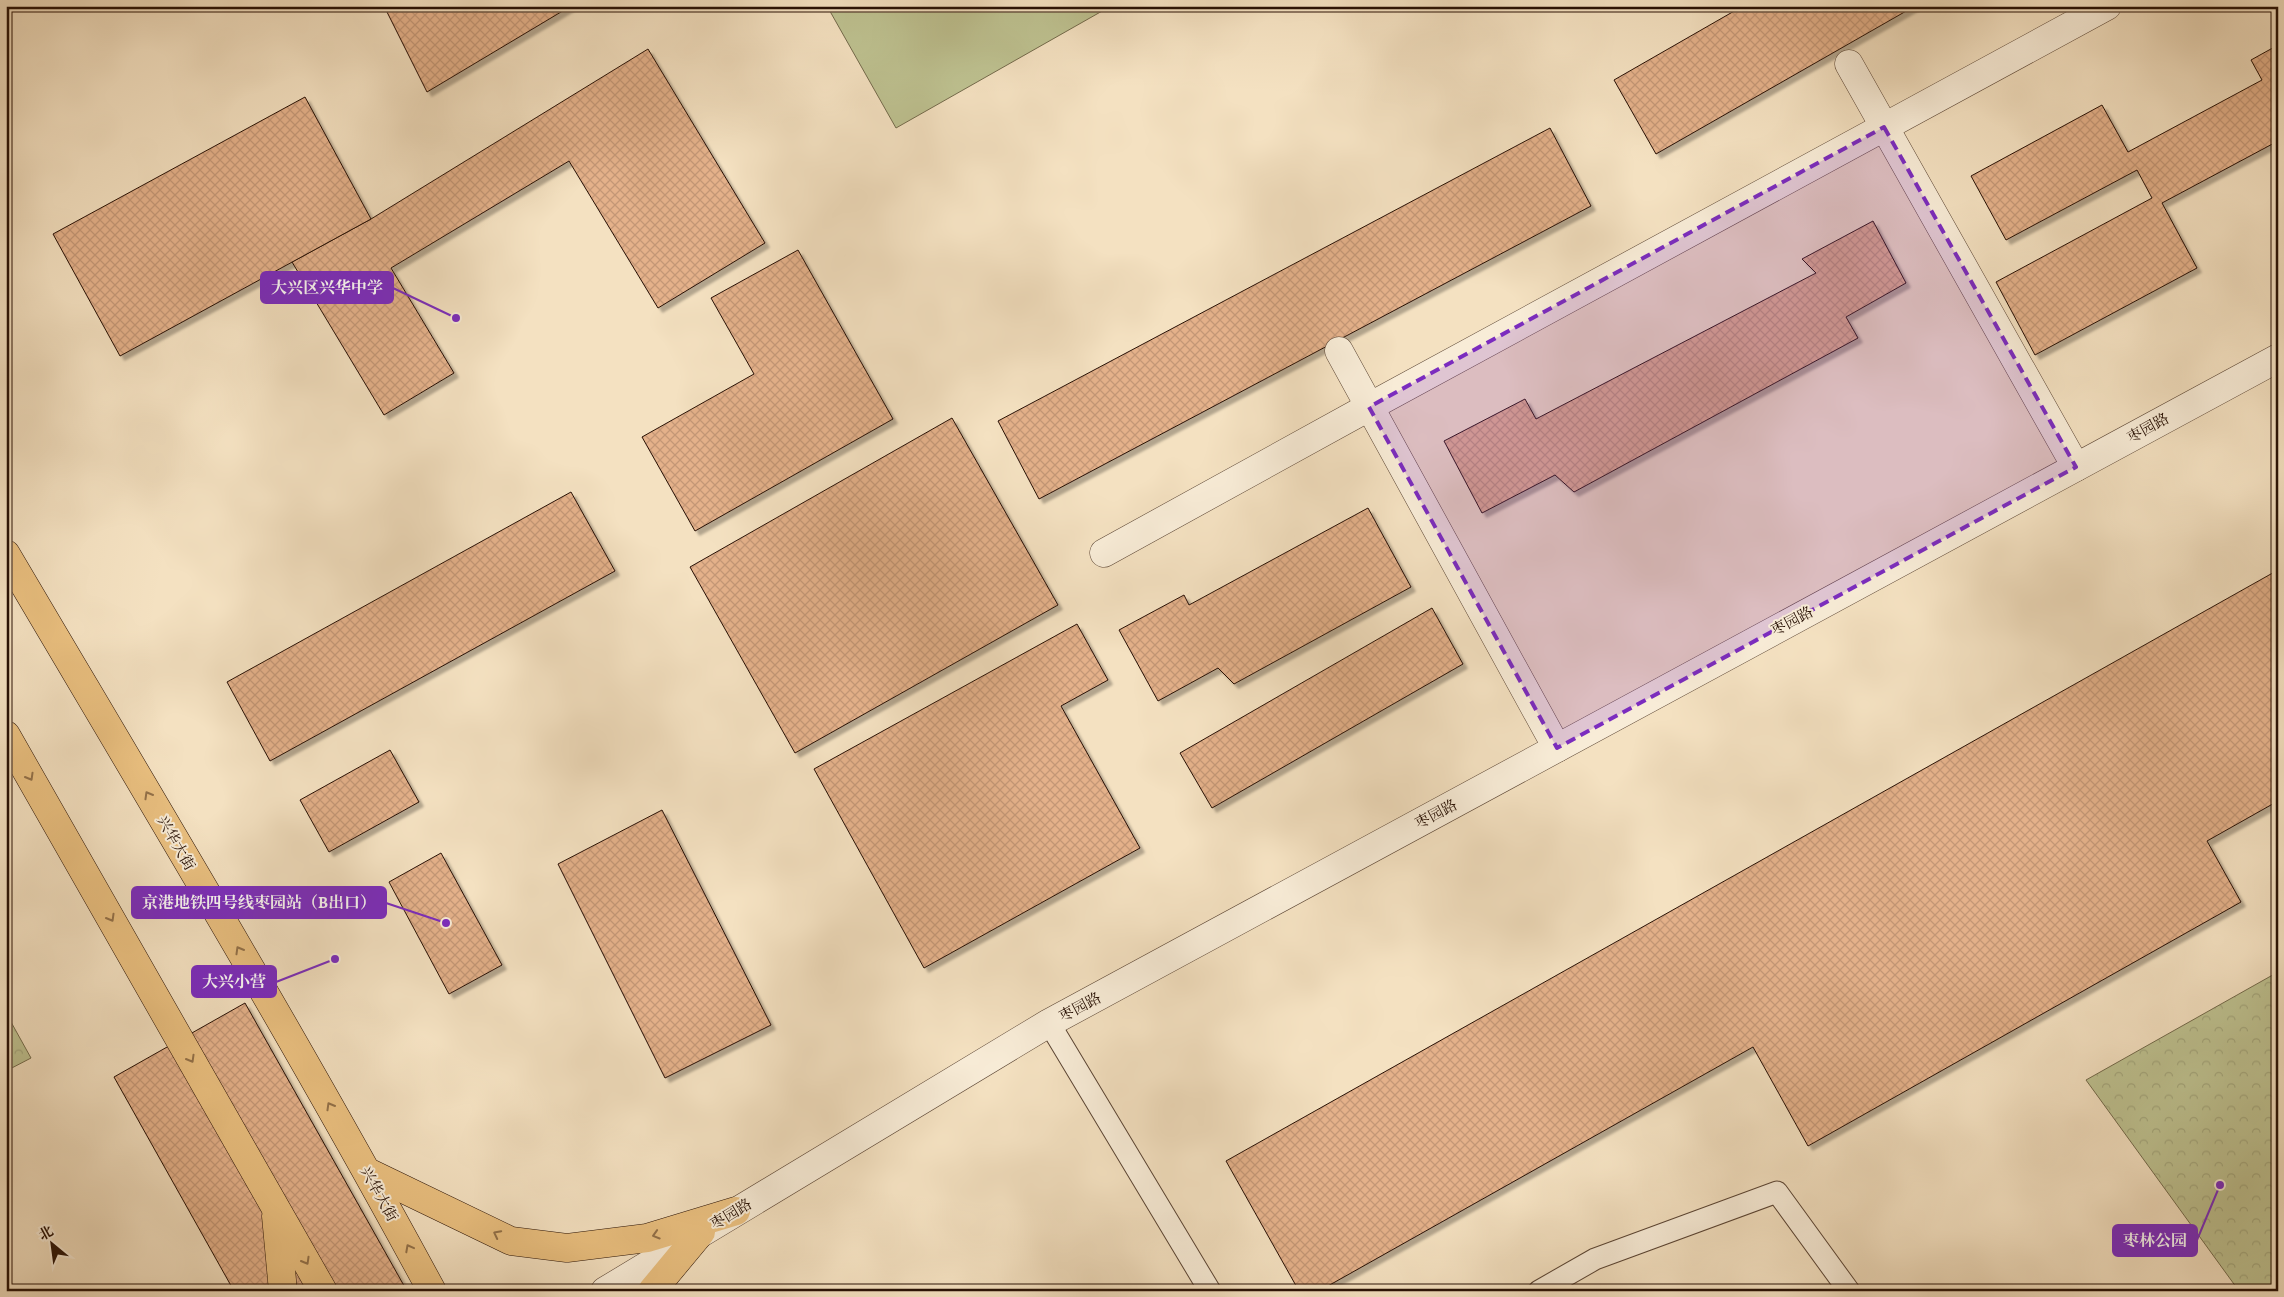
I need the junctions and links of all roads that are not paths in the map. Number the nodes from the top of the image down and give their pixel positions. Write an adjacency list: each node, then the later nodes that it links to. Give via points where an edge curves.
1 (2107, 6): 3 (street)
2 (1849, 64): 3 (street)
3 (1884, 127): 6 (street); 7 (street)
4 (1339, 351): 6 (street)
5 (2278, 358): 7 (street, 枣园路)
6 (1369, 407): 9 (street); 11 (street)
7 (2076, 467): 11 (street, 枣园路)
8 (6, 554): 13 (main road, 兴华大街, one-way to 8)
9 (1104, 554)
10 (6, 734): 14 (main road, one-way to 14)
11 (1557, 748): 12 (street, 枣园路)
12 (1049, 1023): 15 (street, 枣园路); 22 (lane)
13 (368, 1172): 15 (main road, one-way to 13, via 647,1238 567,1248 511,1241); 19 (main road, 兴华大街, one-way to 13)
14 (274, 1205): 17 (main road); 18 (main road, one-way to 18)
15 (736, 1211): 16 (street, 枣园路)
16 (701, 1232): 20 (street, 枣园路); 21 (main road)
17 (283, 1291)
18 (323, 1291)
19 (432, 1291)
20 (605, 1291)
21 (652, 1291)
22 (1210, 1291)
23 (1539, 1291): 24 (lane, via 1595,1259 1777,1192)
24 (1849, 1291)

